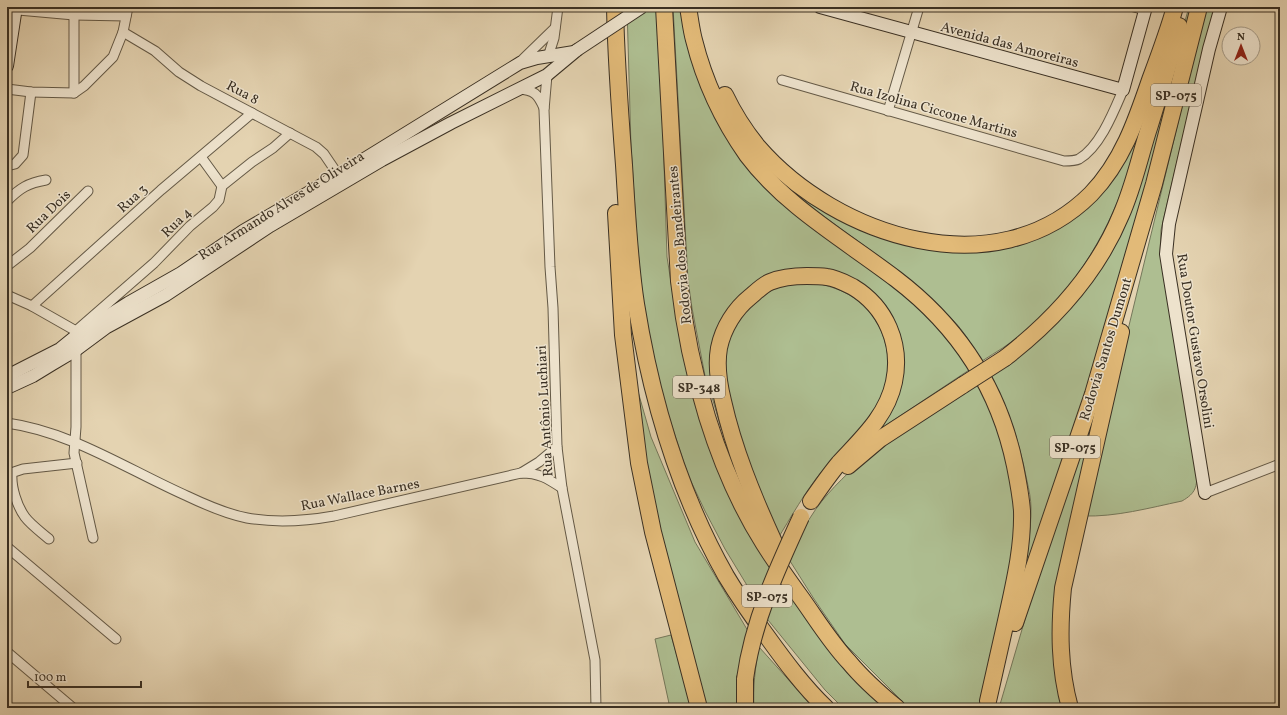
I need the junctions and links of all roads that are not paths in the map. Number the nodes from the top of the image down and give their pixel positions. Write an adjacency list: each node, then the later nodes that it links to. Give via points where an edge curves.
1 (128, 7): 18 (street)
2 (558, 7): 19 (street)
3 (615, 7): 22 (highway, SP-348)
4 (642, 7): 23 (main road, Rua Armando Alves de Oliveira, bridge)
5 (664, 7): 65 (highway, Rodovia dos Bandeirantes / SP-348, via 679,281 692,363 709,423 739,497 764,543)
6 (688, 7): 68 (highway, via 694,40 712,91 722,114 748,156 809,216 897,280 937,316 972,360 995,400 1011,449 1022,509 1016,575)
7 (693, 7): 10 (highway, via 700,36 723,93 745,130 776,165 830,206 873,227 940,244 963,245 1000,241 1041,228 1060,218 1091,193 1105,177 1126,143)
8 (820, 7): 16 (main road, Avenida das Amoreiras)
9 (919, 7): 21 (street)
10 (1175, 7)
11 (1184, 7): 61 (highway, SP-075, bridge, via 1138,169 1112,235 1092,268 1056,312 1027,341 880,439)
12 (1199, 7): 42 (highway, Rodovia Santos Dumont / SP-075)
13 (1221, 7): 60 (main road, Rua Doutor Gustavo Orsolini, via 1209,48 1166,241 1170,281)
14 (1142, 8): 31 (main road)
15 (13, 9): 17 (street); 25 (main road)
16 (838, 10): 21 (main road, Avenida das Amoreiras)
17 (74, 11): 18 (street); 33 (street)
18 (126, 16): 20 (street)
19 (555, 28): 24 (street); 26 (street)
20 (123, 32): 33 (street, via 113,57); 36 (street, Rua 8, via 155,51 191,80)
21 (912, 33): 31 (main road, Avenida das Amoreiras); 35 (street)
22 (616, 44): 71 (highway, via 610,111 627,373 639,463 653,532); 73 (highway, SP-348, via 636,304 667,437 686,492 725,575 776,649)
23 (575, 51): 24 (main road, Rua Armando Alves de Oliveira); 27 (main road, Rua Armando Alves de Oliveira)
24 (548, 57): 26 (main road, Rua Armando Alves de Oliveira); 27 (main road)
25 (7, 66)
26 (515, 66): 30 (main road, via 512,81); 40 (main road, Rua Armando Alves de Oliveira)
27 (547, 74): 30 (main road, Rua Armando Alves de Oliveira); 34 (street, Rua Antônio Luchiari)
28 (782, 80): 35 (street, Rua Izolina Ciccone Martins)
29 (7, 89): 32 (street)
30 (517, 89): 34 (street, Rua Antônio Luchiari, via 529,89 540,98); 40 (main road, Rua Armando Alves de Oliveira)
31 (1123, 90): 35 (street, Rua Izolina Ciccone Martins, via 1103,133 1079,159 1064,161)
32 (31, 92): 33 (street); 39 (street, via 23,155 16,164)
33 (74, 93)
34 (544, 110): 55 (street, Rua Antônio Luchiari, via 554,308)
35 (888, 111)
36 (252, 113): 37 (street, Rua 8); 38 (street, Rua 3)
37 (290, 133): 40 (street, Rua 8, via 307,141 324,154); 43 (street)
38 (201, 157): 43 (street); 48 (street, Rua 3)
39 (7, 166)
40 (342, 179): 49 (main road, Rua Armando Alves de Oliveira, via 243,231 181,273); 50 (main road, Rua Armando Alves de Oliveira, via 166,295 107,327)
41 (46, 180): 45 (street, via 31,183)
42 (1154, 184): 68 (highway, Rodovia Santos Dumont / SP-075, via 1093,394); 75 (highway, via 1147,229 1120,334 1063,588 1060,645)
43 (222, 186): 49 (street, Rua 4, via 219,200 213,207)
44 (88, 191): 46 (street, Rua Dois, via 30,248)
45 (7, 201)
46 (7, 266)
47 (8, 298): 48 (street)
48 (32, 306): 49 (street)
49 (76, 334): 50 (street); 51 (main road, Rua Armando Alves de Oliveira, via 60,349)
50 (76, 350): 52 (main road, Rua Armando Alves de Oliveira, via 33,376); 54 (street)
51 (7, 376)
52 (7, 388)
53 (7, 423): 54 (street, Rua Wallace Barnes)
54 (74, 441): 56 (street); 58 (street, Rua Wallace Barnes, via 210,507 228,514 258,520 307,520 334,516)
55 (557, 447): 58 (street, Rua Wallace Barnes); 59 (street, Rua Antônio Luchiari)
56 (77, 463): 62 (street, via 23,469 14,472 12,476 21,510); 63 (street)
57 (1280, 464): 60 (street)
58 (521, 473): 59 (street, Rua Wallace Barnes, via 545,477)
59 (562, 488): 70 (street, Rua Antônio Luchiari, via 595,660)
60 (1205, 493)
61 (811, 501): 65 (highway, via 826,478 875,424 894,384 896,358 895,346 882,314 864,294 846,283 827,277 798,276 768,282 742,303 723,334 718,361 720,386 740,459 753,497); 72 (highway, SP-075, bridge, via 782,557 759,615 745,679)
62 (49, 538)
63 (93, 538)
64 (7, 547): 66 (street)
65 (796, 590): 74 (highway, Rodovia dos Bandeirantes / SP-348, via 848,662)
66 (116, 640)
67 (7, 652): 69 (street)
68 (988, 705)
69 (73, 708)
70 (596, 708)
71 (699, 708)
72 (745, 708)
73 (826, 708)
74 (897, 708)
75 (1070, 708)

